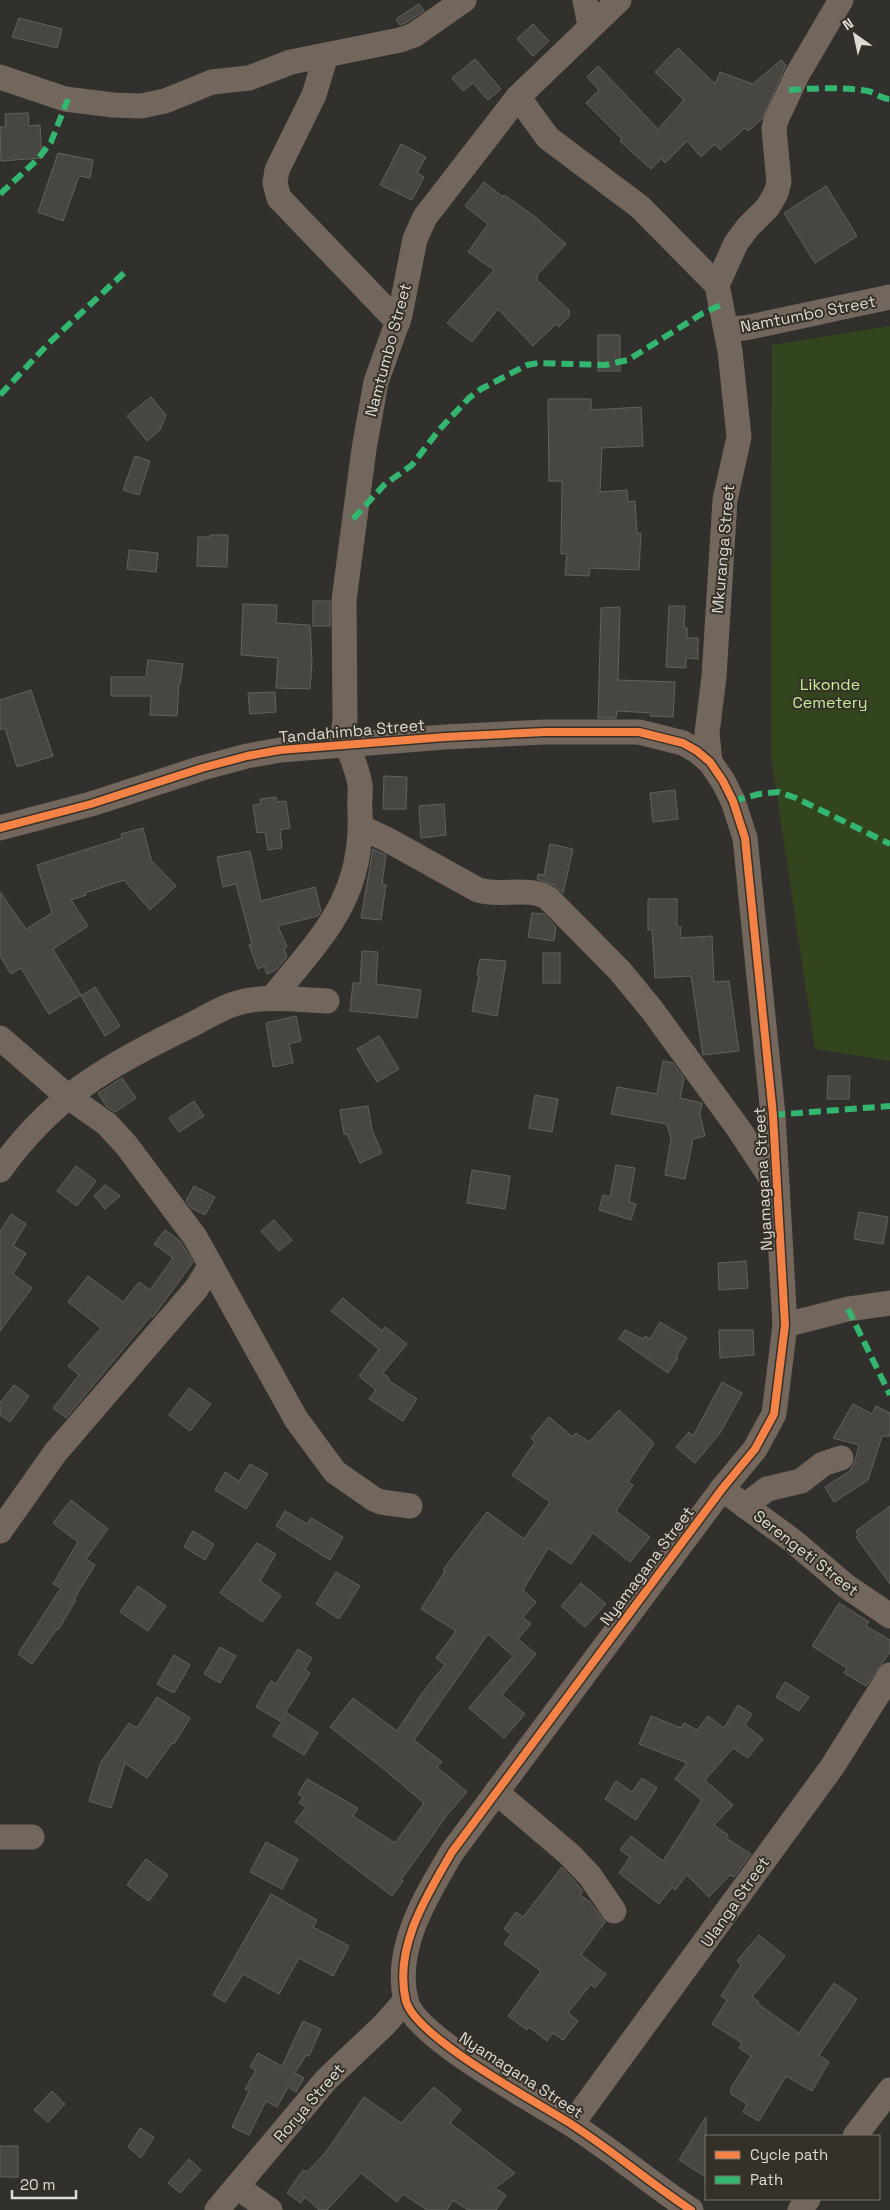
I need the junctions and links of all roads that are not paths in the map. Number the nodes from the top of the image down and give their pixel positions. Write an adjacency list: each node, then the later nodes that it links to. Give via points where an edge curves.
1 (464, 0): 6 (street, via 414,35)
2 (585, 0): 5 (street)
3 (619, 0): 5 (street, Namtumbo Street)
4 (841, 0): 9 (street, via 797,75 776,120 774,134 779,182 776,193 736,243)
5 (590, 26): 8 (street, Namtumbo Street)
6 (326, 55): 7 (street, via 291,62 249,78 212,82 165,101 141,106 65,99); 11 (street, via 314,95 277,170 279,198)
7 (0, 77)
8 (518, 97): 9 (street, via 548,138 640,207); 11 (street, Namtumbo Street, via 426,217 415,239)
9 (717, 285): 12 (street, Mkuranga Street)
10 (890, 297): 12 (street, Namtumbo Street, via 746,328)
11 (398, 322): 13 (street, Namtumbo Street, via 376,382 351,534 344,600)
12 (726, 329): 14 (street, Mkuranga Street, via 739,437 725,500 714,677 707,733)
13 (344, 745): 14 (street, Tandahimba Street, via 545,732 639,732 683,743); 15 (street, via 356,768 360,786); 16 (street, Tandahimba Street, via 247,756)
14 (710, 762): 22 (street, Nyamagana Street, via 733,800 745,838)
15 (361, 827): 17 (street, via 351,886 320,940); 22 (street, via 478,890 490,894 540,894 548,898 620,971 652,1010)
16 (0, 828)
17 (272, 998): 18 (street); 20 (street, via 241,1002 220,1010 96,1075)
18 (327, 1001)
19 (0, 1038): 20 (street)
20 (67, 1096): 21 (street, via 28,1134); 23 (street, via 107,1124 128,1146 181,1216)
21 (0, 1170)
22 (778, 1188): 25 (street, Nyamagana Street)
23 (211, 1265): 28 (street, via 296,1419 335,1472 374,1499); 30 (street, via 196,1289 55,1453)
24 (890, 1303): 25 (street, via 848,1309)
25 (785, 1325): 27 (street, Nyamagana Street, via 774,1414 755,1449)
26 (841, 1458): 29 (street, via 823,1464 801,1481 768,1489)
27 (722, 1489): 29 (street, Serengeti Street); 33 (street, Nyamagana Street)
28 (410, 1506)
29 (745, 1506): 31 (street, Serengeti Street, via 846,1586)
30 (0, 1531)
31 (890, 1616)
32 (890, 1675): 39 (street, Ulanga Street, via 832,1767)
33 (496, 1792): 36 (street, via 569,1854 590,1876); 37 (street, Nyamagana Street, via 452,1852 413,1924 404,1968)
34 (0, 1837): 35 (street)
35 (32, 1837)
36 (614, 1911)
37 (406, 2000): 39 (street, Nyamagana Street, via 414,2014 444,2041 491,2076); 41 (street, Rorya Street, via 326,2080)
38 (890, 2090): 40 (street)
39 (572, 2124): 44 (street, Nyamagana Street)
40 (856, 2135)
41 (237, 2187): 42 (street, Rorya Street); 43 (street)
42 (217, 2210)
43 (270, 2210)
44 (691, 2210)

